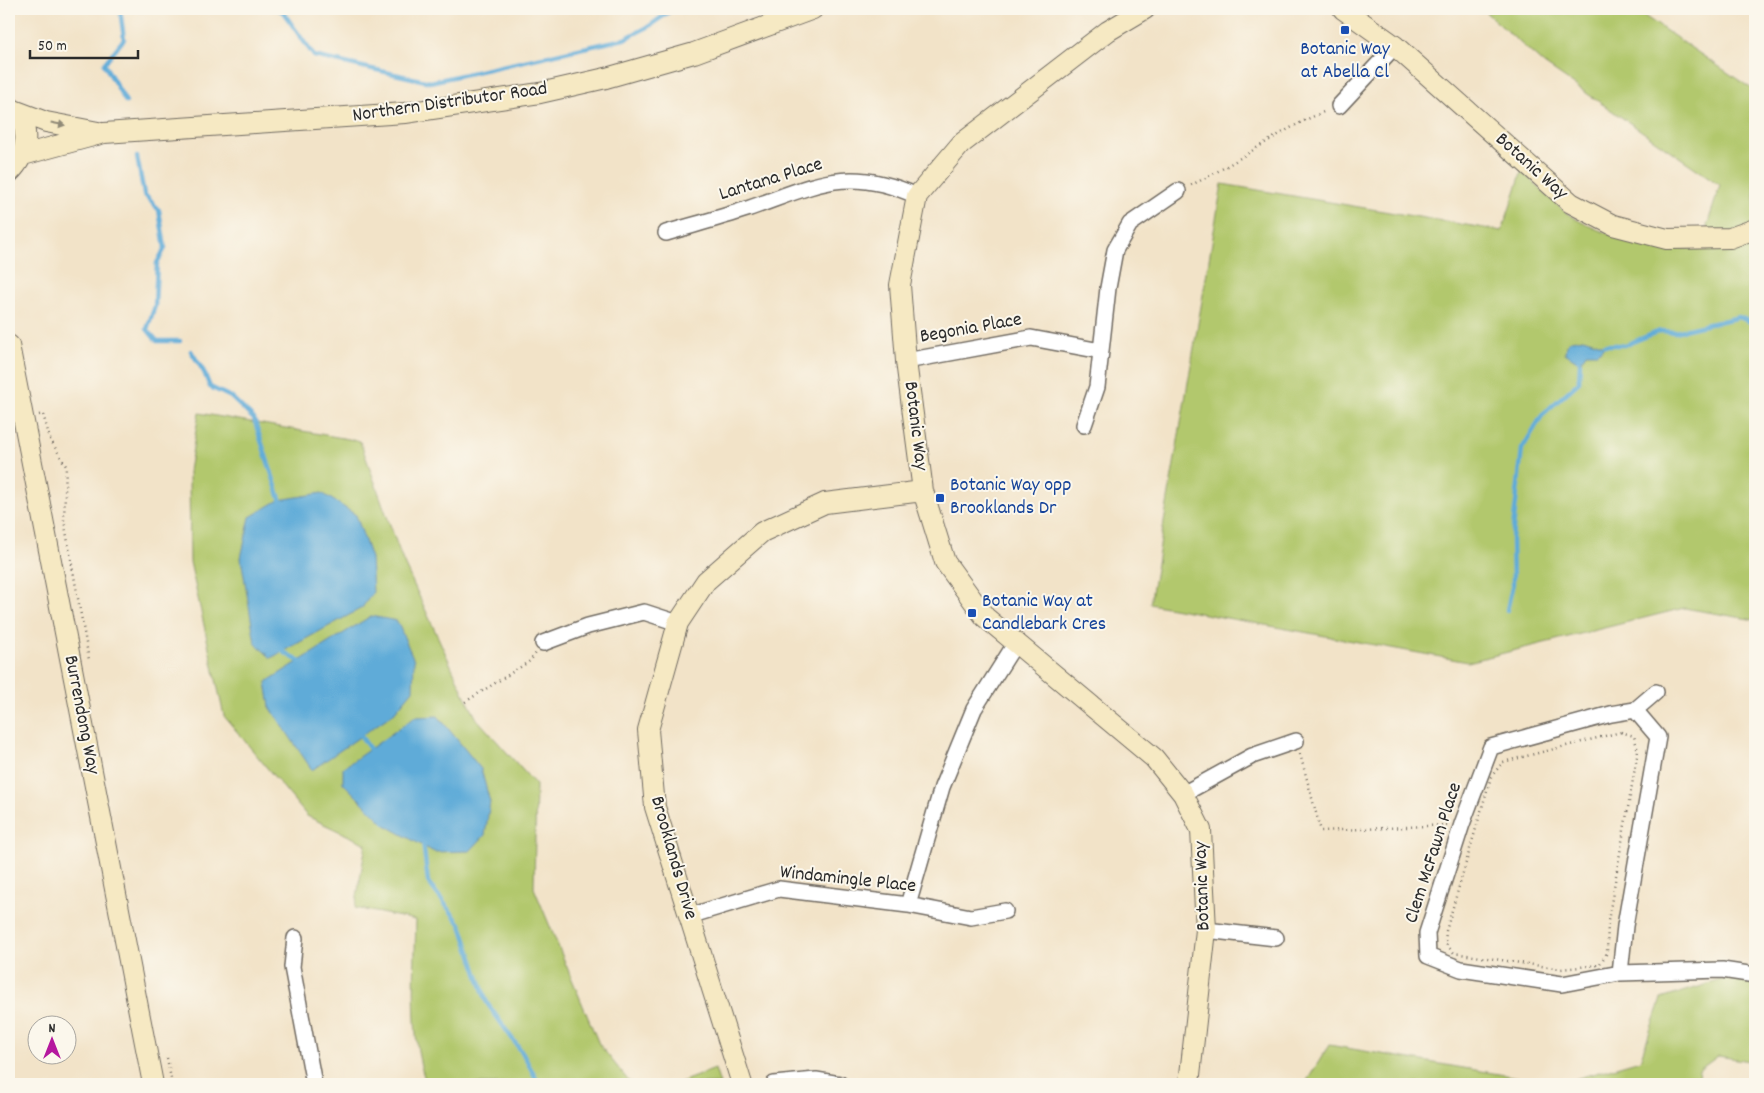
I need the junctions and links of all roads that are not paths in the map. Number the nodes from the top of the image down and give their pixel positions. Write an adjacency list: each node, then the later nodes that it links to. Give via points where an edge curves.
1 (813, 9): 7 (street, Northern Distributor Road, via 694,53 540,93 405,113)
2 (1145, 9): 11 (street, Botanic Way, via 1100,37 961,144)
3 (1343, 9): 4 (street, Botanic Way)
4 (1396, 46): 5 (street); 12 (street, Botanic Way, via 1570,203 1613,225 1667,239 1730,238)
5 (1339, 106)
6 (11, 108): 7 (street, Northern Distributor Road, one-way to 7, via 46,122); 8 (street, via 25,132)
7 (104, 133): 8 (street, Northern Distributor Road)
8 (17, 164): 9 (street)
9 (9, 187)
10 (1178, 191): 15 (street, via 1130,224 1114,250)
11 (917, 196): 13 (street, Lantana Place, via 874,180 846,179 820,183 745,210); 16 (street, Botanic Way, via 900,285)
12 (1755, 229)
13 (666, 232)
14 (9, 345): 34 (street, Burrendong Way)
15 (1101, 351): 16 (street, Begonia Place, via 1031,338); 17 (street, via 1097,387)
16 (906, 361): 18 (street, Botanic Way)
17 (1084, 425)
18 (923, 491): 19 (street, Brooklands Drive, via 825,503 762,532 706,581); 21 (street, Botanic Way, via 945,562 984,617)
19 (678, 623): 20 (street, via 644,612 588,626); 28 (street, Brooklands Drive, via 648,730 655,807)
20 (543, 643)
21 (1015, 644): 25 (street, Botanic Way, via 1154,758); 26 (street, via 974,709 942,787)
22 (1656, 692): 23 (street)
23 (1635, 710): 32 (street, via 1658,737 1624,926); 32 (street, Clem McFawn Place, via 1491,747 1427,933 1428,956 1461,970 1562,984)
24 (1296, 741): 25 (street, via 1252,756)
25 (1183, 794): 29 (street, Botanic Way, via 1201,830)
26 (908, 905): 27 (street, Windamingle Place, via 971,916); 28 (street, Windamingle Place, via 779,888)
27 (1005, 911)
28 (689, 916): 36 (street, Brooklands Drive)
29 (1206, 930): 31 (street); 39 (street, Botanic Way)
30 (295, 938): 35 (street, via 292,967)
31 (1276, 938)
32 (1620, 974): 33 (street, Clem McFawn Place, via 1722,970)
33 (1755, 975)
34 (153, 1084)
35 (314, 1084)
36 (742, 1084)
37 (774, 1084): 38 (street, via 816,1080)
38 (840, 1084)
39 (1189, 1084)

